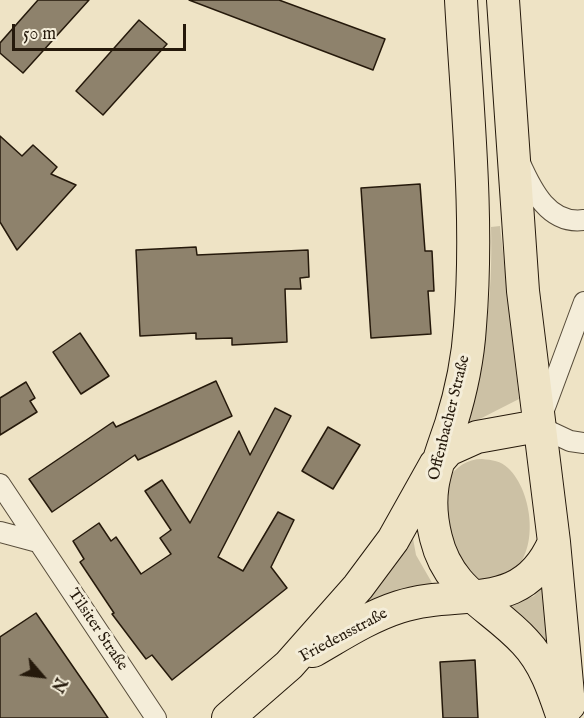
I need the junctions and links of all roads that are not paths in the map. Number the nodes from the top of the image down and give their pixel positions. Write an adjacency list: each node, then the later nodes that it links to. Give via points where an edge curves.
1 (461, 0): 8 (main road, Offenbacher Straße, via 471,171 471,310 459,391)
2 (503, 0): 3 (main road)
3 (511, 142): 4 (street, via 528,180 547,208 566,219); 6 (main road)
4 (584, 220)
5 (584, 302): 6 (street)
6 (538, 426): 7 (street); 8 (main road, via 477,437 448,450); 12 (main road)
7 (584, 443)
8 (435, 465): 13 (main road, Offenbacher Straße, via 431,502 436,539 453,577); 14 (main road, Friedensstraße, via 393,540 358,587)
9 (0, 484): 11 (street, Tilsiter Straße)
10 (0, 532): 11 (street)
11 (38, 542): 16 (street, Tilsiter Straße)
12 (554, 542): 13 (main road, Friedensstraße, via 540,568 517,586 493,595); 18 (main road)
13 (470, 596): 14 (main road, Friedensstraße, via 400,606 359,624); 17 (main road, Offenbacher Straße, via 527,643 545,671)
14 (289, 665): 15 (main road, Friedensstraße)
15 (240, 714)
16 (156, 718)
17 (563, 718)
18 (570, 718)

